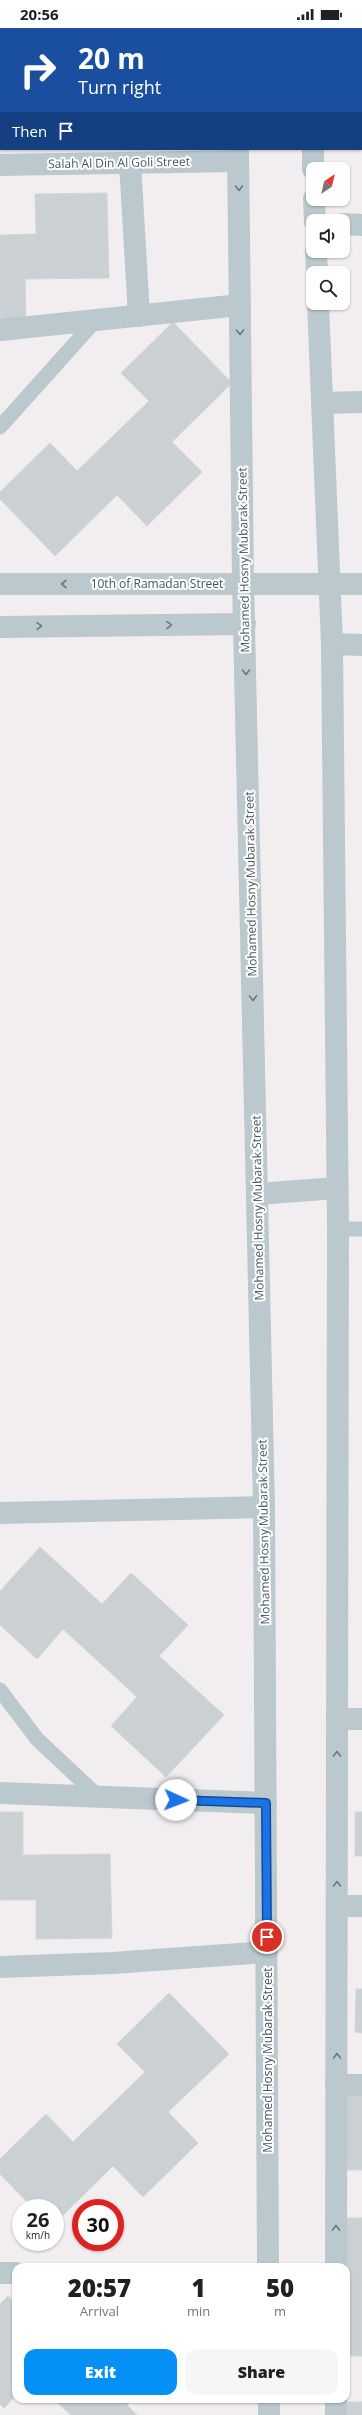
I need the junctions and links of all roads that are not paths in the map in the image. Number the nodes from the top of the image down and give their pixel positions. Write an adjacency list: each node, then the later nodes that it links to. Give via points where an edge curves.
1 (313, 150): 3 (street)
2 (238, 155): 4 (street, Salah Al Din Al Goli Street); 8 (street, Mohamed Hosny Mubarak Street, one-way to 8)
3 (313, 162)
4 (130, 163): 5 (street, Salah Al Din Al Goli Street); 10 (street)
5 (0, 165)
6 (350, 224): 7 (street)
7 (362, 225)
8 (240, 305): 10 (street); 16 (street, Mohamed Hosny Mubarak Street, one-way to 16)
9 (318, 310): 14 (street)
10 (139, 316): 11 (street)
11 (96, 320): 12 (street); 15 (lane)
12 (0, 330)
13 (362, 402): 14 (street)
14 (323, 403): 18 (street)
15 (0, 427)
16 (243, 583): 17 (street, 10th of Ramadan Street, one-way to 17); 18 (street, 10th of Ramadan Street); 20 (street, Mohamed Hosny Mubarak Street)
17 (0, 584)
18 (328, 584): 19 (street, 10th of Ramadan Street); 22 (street)
19 (362, 584)
20 (245, 624): 21 (street, one-way to 20); 25 (street, Mohamed Hosny Mubarak Street, one-way to 25)
21 (0, 627)
22 (332, 644): 23 (street); 24 (street)
23 (362, 645)
24 (337, 1188): 25 (street); 26 (street)
25 (257, 1194): 28 (street, Mohamed Hosny Mubarak Street)
26 (338, 1229): 27 (lane); 31 (street)
27 (362, 1229)
28 (264, 1507): 29 (street); 35 (street, Mohamed Hosny Mubarak Street)
29 (0, 1513)
30 (0, 1690): 34 (lane, via 38,1739)
31 (337, 1719): 32 (street); 36 (street, one-way to 31)
32 (362, 1719)
33 (0, 1793): 34 (street)
34 (100, 1798): 35 (street)
35 (266, 1803): 38 (street, Mohamed Hosny Mubarak Street)
36 (337, 1906): 37 (street); 40 (street, one-way to 36)
37 (362, 1906)
38 (268, 1952): 39 (street, via 112,1963); 42 (street, Mohamed Hosny Mubarak Street)
39 (0, 1967)
40 (336, 2085): 41 (street); 43 (street, one-way to 40)
41 (362, 2085)
42 (268, 2263)
43 (336, 2263)
44 (0, 2273): 45 (street)
45 (12, 2273)
46 (269, 2403): 48 (street)
47 (336, 2403): 49 (street)
48 (269, 2415)
49 (336, 2415)

